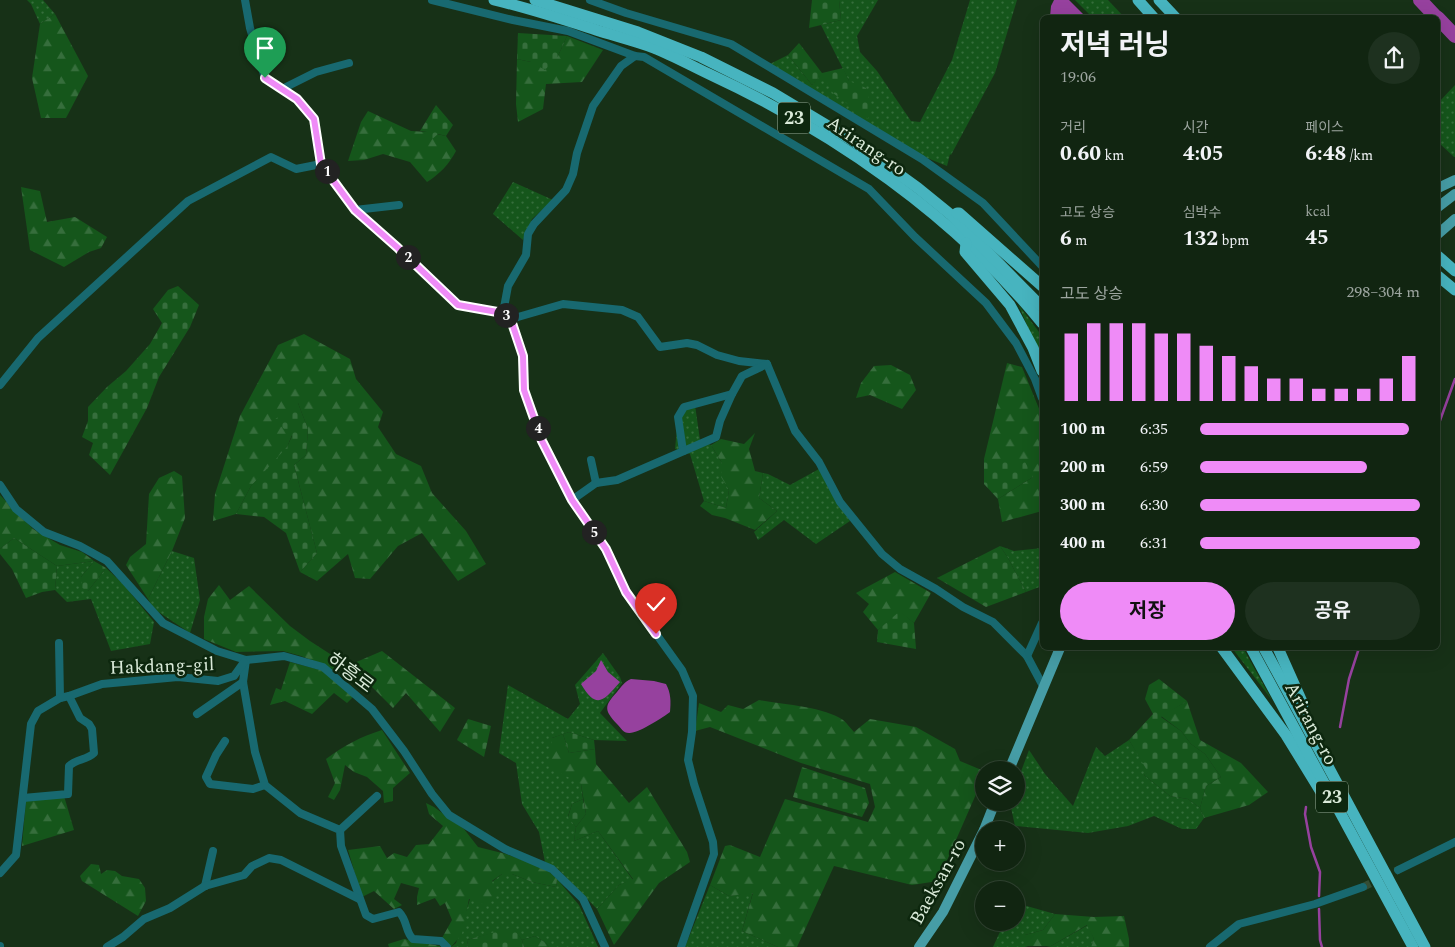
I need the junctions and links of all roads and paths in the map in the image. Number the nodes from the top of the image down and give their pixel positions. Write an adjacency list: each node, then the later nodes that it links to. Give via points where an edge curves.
1 (246, 0): 12 (street, via 250,28 265,78)
2 (432, 0): 10 (street, via 568,31)
3 (494, 0): 23 (highway, Arirang-ro / 23, via 654,48 746,91 826,136 931,212)
4 (535, 0): 20 (highway, Arirang-ro / 23, via 638,32 701,57 773,93 853,141)
5 (590, 0): 25 (street, via 732,44 922,159 983,203)
6 (1138, 0): 8 (highway)
7 (1160, 0): 9 (highway)
8 (1151, 15)
9 (1173, 15)
10 (635, 56): 31 (street, via 621,66 592,106 573,174 566,190 528,234 526,255 508,286); 37 (street, via 644,57 869,189 986,303 1016,343)
11 (349, 63): 12 (street, via 316,72)
12 (282, 90): 13 (street, via 297,99 314,119)
13 (321, 164): 19 (street); 36 (street, via 296,169 271,157 188,201 38,338)
14 (1455, 180): 15 (main road)
15 (1440, 187)
16 (1455, 194): 18 (main road)
17 (399, 205): 19 (street)
18 (1440, 205)
19 (355, 210): 31 (street, via 458,305)
20 (950, 214): 28 (highway, via 959,213); 30 (highway, Arirang-ro / 23)
21 (1455, 219): 22 (main road)
22 (1440, 232)
23 (966, 243): 33 (highway, Arirang-ro / 23, via 1001,276); 35 (highway, via 965,252 1010,305)
24 (1440, 258): 26 (highway)
25 (1040, 264)
26 (1455, 271)
27 (1440, 278): 29 (highway)
28 (1040, 284)
29 (1455, 290)
30 (1040, 305)
31 (503, 313): 32 (street)
32 (511, 320): 34 (street, via 563,304 622,310 638,317 660,347 687,343 739,361); 43 (street, via 523,356 524,390 542,441)
33 (1040, 321)
34 (767, 364): 38 (street, via 742,376); 51 (street, via 795,431 819,462 840,502 882,554 900,570 993,622)
35 (1040, 366)
36 (0, 385)
37 (1040, 393)
38 (732, 394): 39 (street, via 716,437); 39 (street, via 684,407 678,417)
39 (683, 451): 41 (street, via 617,480)
40 (591, 460): 41 (street)
41 (596, 483): 43 (street)
42 (0, 485): 52 (street, 하흥로, via 16,509 44,532 107,561 163,624 217,651)
43 (572, 500): 77 (street, via 606,549 626,592 682,670 693,696 688,760 714,854)
44 (1040, 628): 51 (street)
45 (59, 643): 56 (street)
46 (1059, 650): 54 (main road)
47 (1223, 650): 64 (highway, via 1286,735 1327,801)
48 (1252, 650): 64 (highway, Arirang-ro / 23)
49 (1265, 650): 58 (highway, Arirang-ro / 23)
50 (1279, 650): 58 (highway, via 1303,704)
51 (1028, 656): 54 (street)
52 (246, 660): 53 (street); 55 (street, Hakdang-gil, via 234,676 218,681 178,677 102,684); 76 (street, 하흥로, via 284,656 323,667 372,709 448,815 505,849 552,869 583,899)
53 (242, 682): 57 (street); 61 (street, via 254,752)
54 (1043, 686): 60 (main road)
55 (69, 696): 56 (street, Hakdang-gil); 63 (street, via 80,718 92,729 94,753 70,766 68,794)
56 (60, 698): 63 (street, Hakdang-gil, via 38,712 31,724)
57 (197, 714)
58 (1302, 716): 81 (highway, Arirang-ro / 23)
59 (226, 741): 61 (street, via 206,777 210,784)
60 (1012, 761)
61 (265, 786): 65 (street, via 300,813)
62 (377, 796): 65 (street)
63 (23, 798): 70 (street, Hakdang-gil, via 16,855)
64 (1337, 806): 80 (highway, Arirang-ro / 23)
65 (340, 830): 73 (street, via 341,846)
66 (1455, 842): 69 (street)
67 (975, 848): 78 (main road, Baeksan-ro, via 943,912)
68 (213, 851): 71 (street)
69 (1398, 870)
70 (0, 873)
71 (205, 886): 73 (street, via 244,875 252,866 269,858 281,860); 74 (street, via 170,908 144,919)
72 (1363, 887): 79 (street, via 1315,904 1238,924)
73 (359, 899): 75 (street, via 366,916 372,918 398,912 404,918 409,936 441,941)
74 (107, 947)
75 (447, 947)
76 (605, 947)
77 (681, 947)
78 (919, 947)
79 (1210, 947)
80 (1413, 947)
81 (1424, 947)

